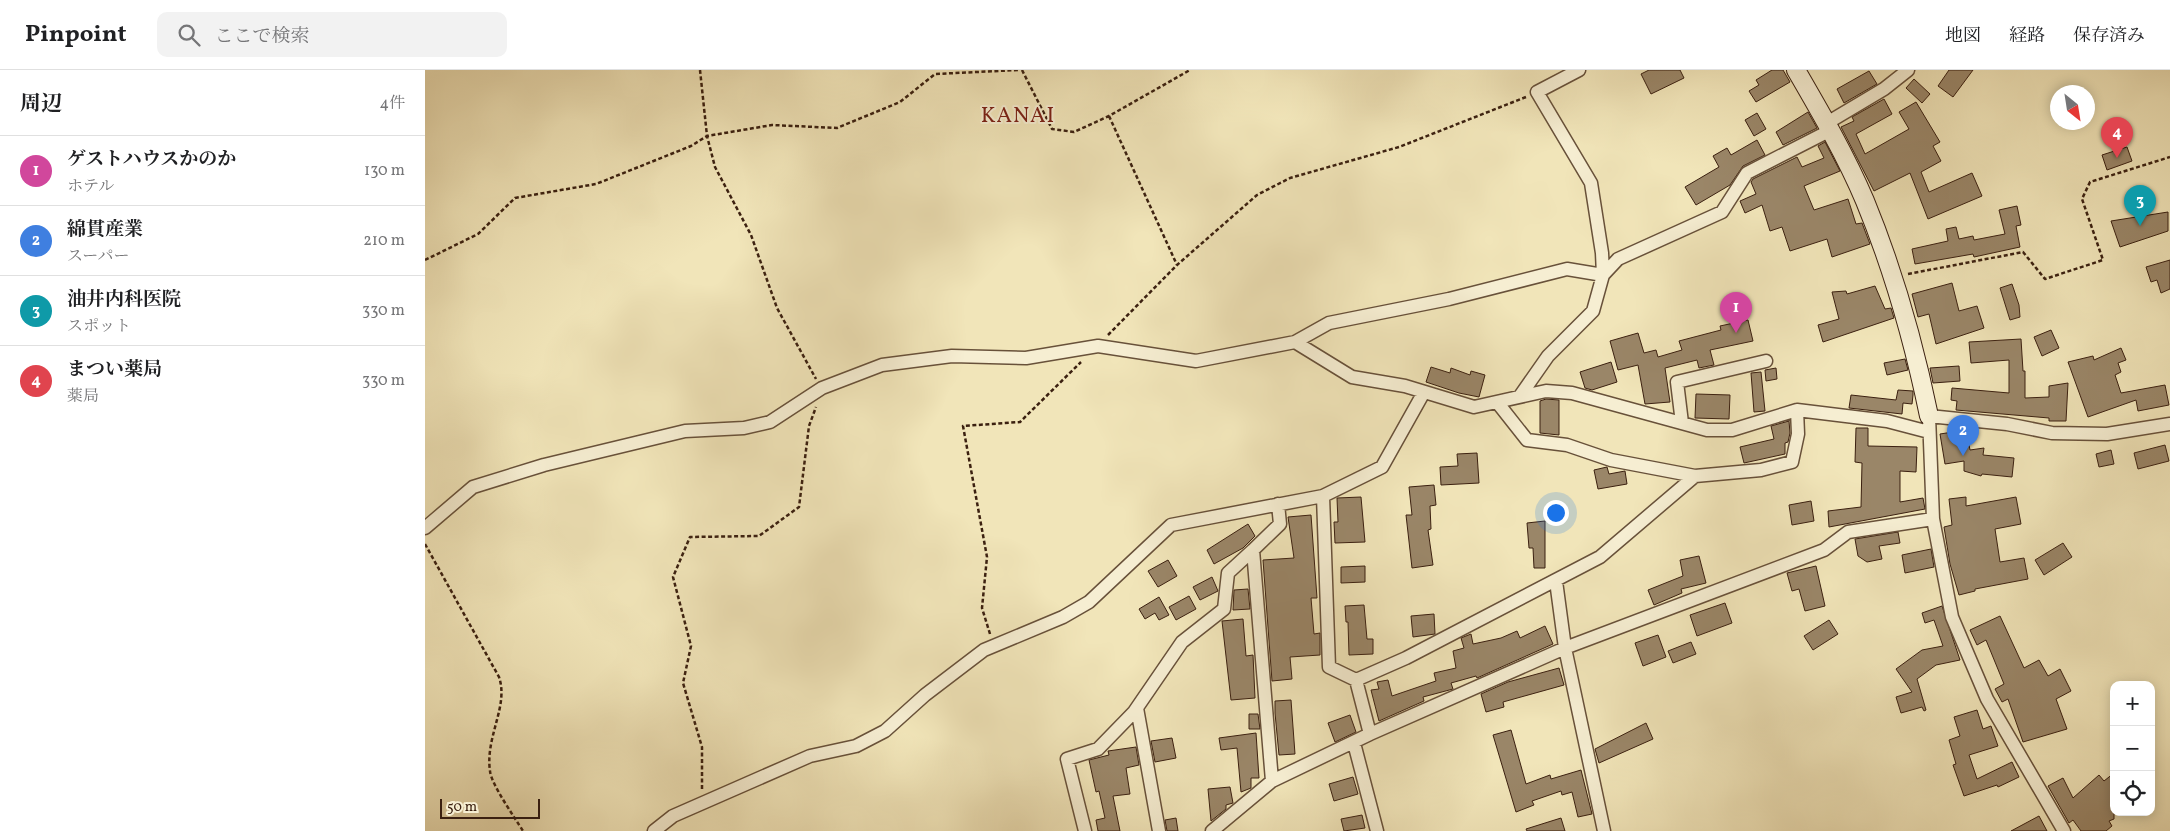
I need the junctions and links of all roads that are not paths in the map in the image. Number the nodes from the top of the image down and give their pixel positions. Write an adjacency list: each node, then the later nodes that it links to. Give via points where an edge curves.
1 (1579, 70): 5 (street, via 1537,92 1591,183)
2 (1796, 70): 4 (street)
3 (1909, 70): 4 (street)
4 (1829, 127): 5 (street, via 1747,173 1722,212 1618,259); 13 (street, via 1865,202 1891,277 1920,375)
5 (1603, 275): 6 (street, via 1567,269 1449,299 1329,323); 9 (street, via 1593,311 1548,356)
6 (1295, 342): 8 (street, via 1352,376); 19 (street, via 1196,361 1098,346 1025,358 952,356 882,366 821,388 770,422 744,428 685,431 544,465 473,487)
7 (1766, 361): 12 (street, via 1677,382)
8 (1424, 392): 10 (street, via 1474,407); 16 (street, via 1382,467)
9 (1520, 396): 10 (street); 12 (street, via 1546,391 1573,392)
10 (1497, 402): 15 (street, via 1527,440 1567,445 1611,460)
11 (1797, 410): 12 (street, via 1732,430 1707,430); 13 (street); 15 (street, via 1798,434 1792,462 1761,470)
12 (1682, 423)
13 (1929, 424): 14 (street, via 2007,424 2053,433 2107,434); 18 (street)
14 (2170, 424)
15 (1695, 476): 21 (street, via 1600,557)
16 (1323, 496): 17 (street); 23 (street, via 1329,667)
17 (1278, 504): 20 (street, via 1280,524); 28 (street, via 1171,525 1089,602 984,650 925,695 885,731 856,746 810,756 703,802 673,816)
18 (1933, 520): 22 (street, via 1848,532 1815,554); 34 (street, via 1952,617 1987,698)
19 (425, 528)
20 (1253, 550): 24 (street, via 1229,573 1224,609 1182,642); 27 (street)
21 (1555, 580): 22 (street); 23 (street, via 1406,658)
22 (1565, 648): 25 (street); 33 (street)
23 (1356, 680): 25 (street)
24 (1137, 708): 29 (street, via 1098,748 1067,759); 30 (street)
25 (1370, 734): 26 (street)
26 (1354, 743): 27 (street); 32 (street)
27 (1272, 781): 31 (street)
28 (654, 831)
29 (1085, 831)
30 (1159, 831)
31 (1212, 831)
32 (1377, 831)
33 (1604, 831)
34 (2064, 831)

